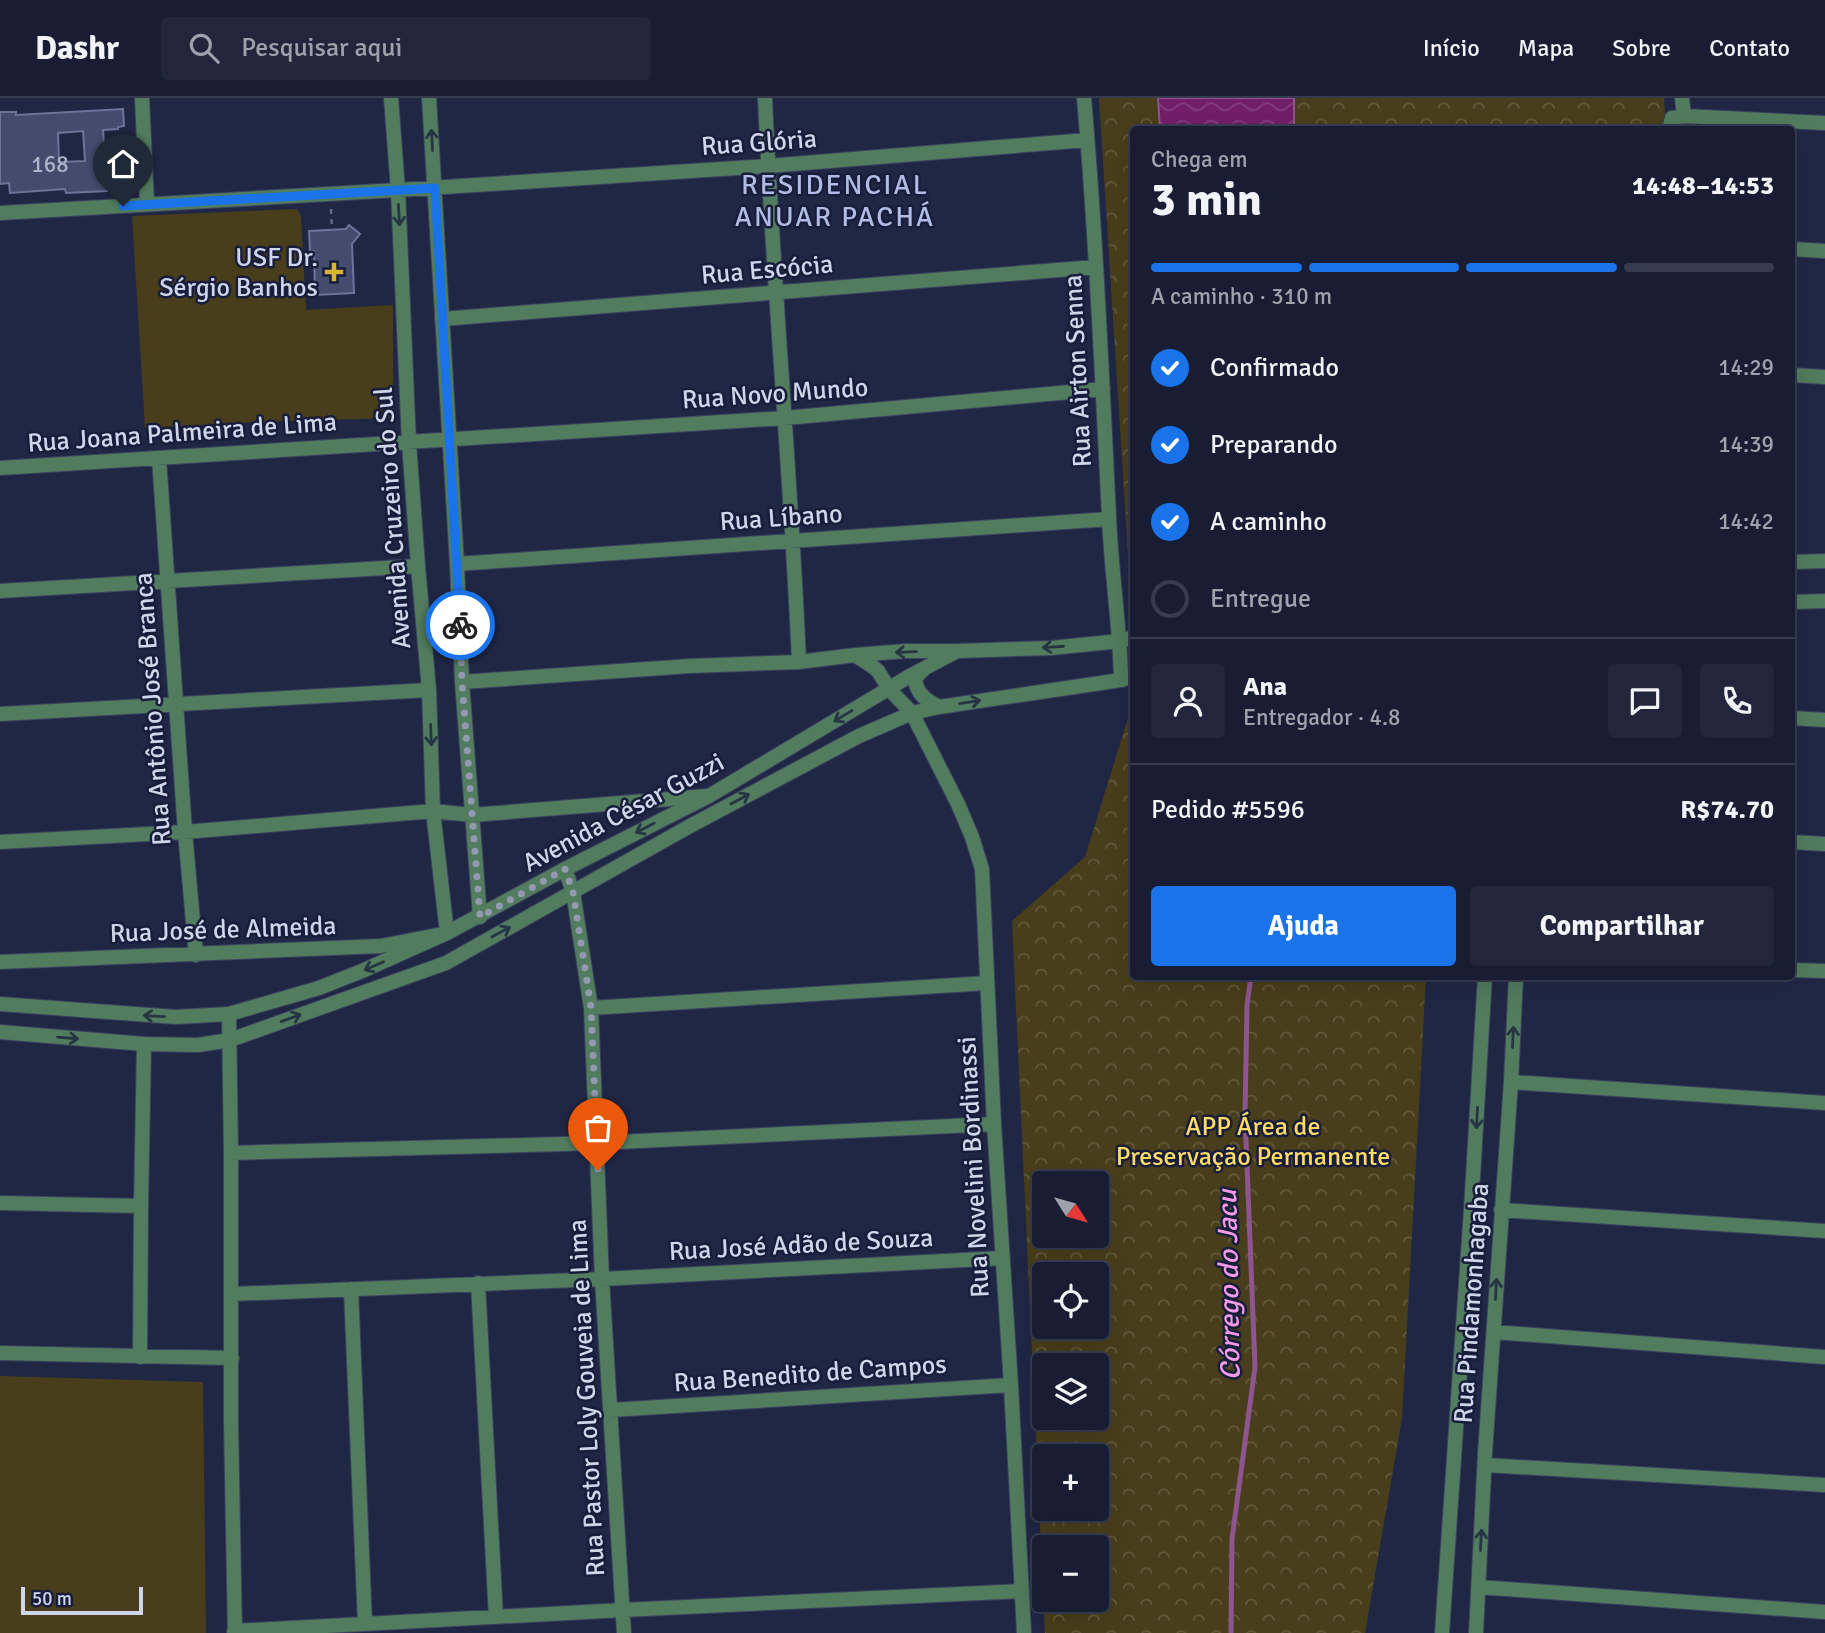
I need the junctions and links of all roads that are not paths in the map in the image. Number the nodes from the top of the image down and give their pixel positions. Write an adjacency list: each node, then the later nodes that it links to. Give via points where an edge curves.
1 (142, 98): 14 (street)
2 (391, 98): 13 (street, Avenida Cruzeiro do Sul)
3 (429, 98): 12 (street, one-way to 3)
4 (765, 98): 11 (street)
5 (1084, 98): 10 (street, Rua Airton Senna)
6 (1682, 98): 7 (street)
7 (1684, 116): 8 (street); 9 (street, via 1672,118)
8 (1825, 123)
9 (1670, 126)
10 (1087, 140): 11 (street, Rua Glória); 18 (street, Rua Airton Senna)
11 (768, 166): 12 (street, Rua Glória); 19 (street)
12 (435, 188): 13 (street, Rua Glória); 20 (street)
13 (398, 190): 14 (street, Rua Glória); 26 (street, Avenida Cruzeiro do Sul, one-way to 26)
14 (147, 204): 15 (street, Rua Glória)
15 (0, 213)
16 (1795, 249): 17 (street)
17 (1825, 251)
18 (1096, 267): 19 (street, Rua Escócia); 23 (street, Rua Airton Senna)
19 (777, 293): 20 (street, Rua Escócia); 24 (street)
20 (442, 319): 25 (street)
21 (1795, 374): 22 (street)
22 (1825, 377)
23 (1104, 389): 24 (street, Rua Novo Mundo); 29 (street, Rua Airton Senna)
24 (785, 418): 25 (street, Rua Novo Mundo); 30 (street)
25 (449, 440): 26 (street, Rua Novo Mundo); 33 (street)
26 (410, 443): 27 (street, Rua Joana Palmeira de Lima); 34 (street, Avenida Cruzeiro do Sul)
27 (159, 458): 28 (street, Rua Joana Palmeira de Lima); 35 (street, Rua Antônio José Branca)
28 (0, 468)
29 (1109, 519): 30 (street, Rua Líbano); 39 (street, Rua Airton Senna)
30 (794, 541): 33 (street, Rua Líbano); 42 (street)
31 (1825, 561): 32 (street)
32 (1795, 562)
33 (457, 564): 45 (street)
34 (418, 566): 35 (street); 46 (street, Avenida Cruzeiro do Sul)
35 (167, 581): 36 (street); 48 (street, Rua Antônio José Branca)
36 (0, 591)
37 (1825, 601): 38 (street)
38 (1795, 602)
39 (1127, 639): 40 (street, Avenida César Guzzi, one-way to 40, via 1051,648); 44 (street, Rua Airton Senna)
40 (957, 651): 41 (street, one-way to 41); 43 (street, Avenida César Guzzi)
41 (855, 655): 42 (street); 47 (street, Rua Novelini Bordinassi, via 878,671)
42 (799, 662): 45 (street)
43 (925, 668): 47 (street, Avenida César Guzzi); 49 (street, via 915,678 916,688)
44 (1128, 678): 49 (street, Avenida César Guzzi, one-way to 44)
45 (462, 682): 56 (street)
46 (429, 690): 48 (street); 55 (street, Avenida Cruzeiro do Sul, one-way to 55)
47 (888, 690): 50 (street, Rua Novelini Bordinassi); 54 (street, Avenida César Guzzi, one-way to 54)
48 (176, 704): 51 (street); 57 (street, Rua Antônio José Branca)
49 (939, 707): 50 (street, Avenida César Guzzi)
50 (912, 713): 62 (street, Avenida César Guzzi, one-way to 50, via 859,736); 71 (street, Rua Novelini Bordinassi, via 958,804 982,869)
51 (0, 714)
52 (1795, 718): 53 (street)
53 (1825, 720)
54 (709, 796): 56 (street); 61 (street, Avenida César Guzzi, one-way to 61)
55 (433, 811): 56 (street); 57 (street); 64 (street, Avenida Cruzeiro do Sul)
56 (472, 815): 63 (street)
57 (185, 832): 58 (street); 65 (street, Rua Antônio José Branca)
58 (0, 842)
59 (1795, 842): 60 (street)
60 (1825, 844)
61 (565, 869): 62 (street, Rua Pastor Loly Gouveia de Lima); 63 (street, Avenida César Guzzi)
62 (573, 892): 73 (street, Rua Pastor Loly Gouveia de Lima); 76 (street, Avenida César Guzzi, one-way to 62, via 446,963)
63 (480, 917): 64 (street, Avenida César Guzzi)
64 (447, 933): 65 (street, Rua José de Almeida, via 381,946); 74 (street, Avenida César Guzzi, one-way to 74, via 319,988)
65 (196, 955): 66 (street, Rua José de Almeida)
66 (0, 962)
67 (1795, 970): 68 (street)
68 (1825, 971)
69 (1485, 980): 110 (street, one-way to 110)
70 (1516, 980): 78 (street, Rua Pindamonhagaba, one-way to 70)
71 (987, 983): 73 (street); 80 (street, Rua Novelini Bordinassi)
72 (0, 1004): 74 (street, Avenida César Guzzi, one-way to 72, via 176,1017)
73 (591, 1007): 81 (street, Rua Pastor Loly Gouveia de Lima)
74 (229, 1014): 76 (street)
75 (0, 1032): 77 (street, Avenida César Guzzi, one-way to 77)
76 (230, 1040): 77 (street, Avenida César Guzzi, via 198,1045); 82 (street)
77 (144, 1044): 84 (street)
78 (1511, 1082): 79 (street); 85 (street, Rua Pindamonhagaba)
79 (1825, 1103)
80 (994, 1124): 81 (street); 87 (street, Rua Novelini Bordinassi)
81 (597, 1143): 82 (street); 88 (street, Rua Pastor Loly Gouveia de Lima)
82 (232, 1153): 91 (street)
83 (0, 1203): 84 (street)
84 (141, 1206): 94 (street)
85 (1501, 1210): 86 (street); 92 (street, Rua Pindamonhagaba, one-way to 85)
86 (1825, 1231)
87 (1002, 1258): 88 (street, Rua José Adão de Souza); 97 (street, Rua Novelini Bordinassi)
88 (602, 1279): 89 (street, Rua José Adão de Souza); 98 (street, Rua Pastor Loly Gouveia de Lima)
89 (478, 1283): 90 (street, Rua José Adão de Souza); 105 (street)
90 (351, 1289): 91 (street, Rua José Adão de Souza); 106 (street)
91 (233, 1294): 96 (street)
92 (1494, 1332): 95 (street); 99 (street, Rua Pindamonhagaba)
93 (0, 1353): 94 (street)
94 (140, 1357): 96 (street)
95 (1825, 1357)
96 (232, 1358): 107 (street)
97 (1011, 1385): 98 (street, Rua Benedito de Campos); 102 (street, Rua Novelini Bordinassi)
98 (611, 1410): 103 (street, Rua Pastor Loly Gouveia de Lima)
99 (1485, 1465): 100 (street); 101 (street, Rua Pindamonhagaba, one-way to 99)
100 (1825, 1485)
101 (1479, 1587): 104 (street); 111 (street, Rua Pindamonhagaba)
102 (1021, 1591): 103 (street); 109 (street, Rua Novelini Bordinassi)
103 (623, 1610): 105 (street); 108 (street, Rua Pastor Loly Gouveia de Lima)
104 (1825, 1612)
105 (496, 1617): 106 (street)
106 (365, 1625): 107 (street)
107 (234, 1632)
108 (625, 1633)
109 (1024, 1633)
110 (1442, 1633)
111 (1476, 1633)

